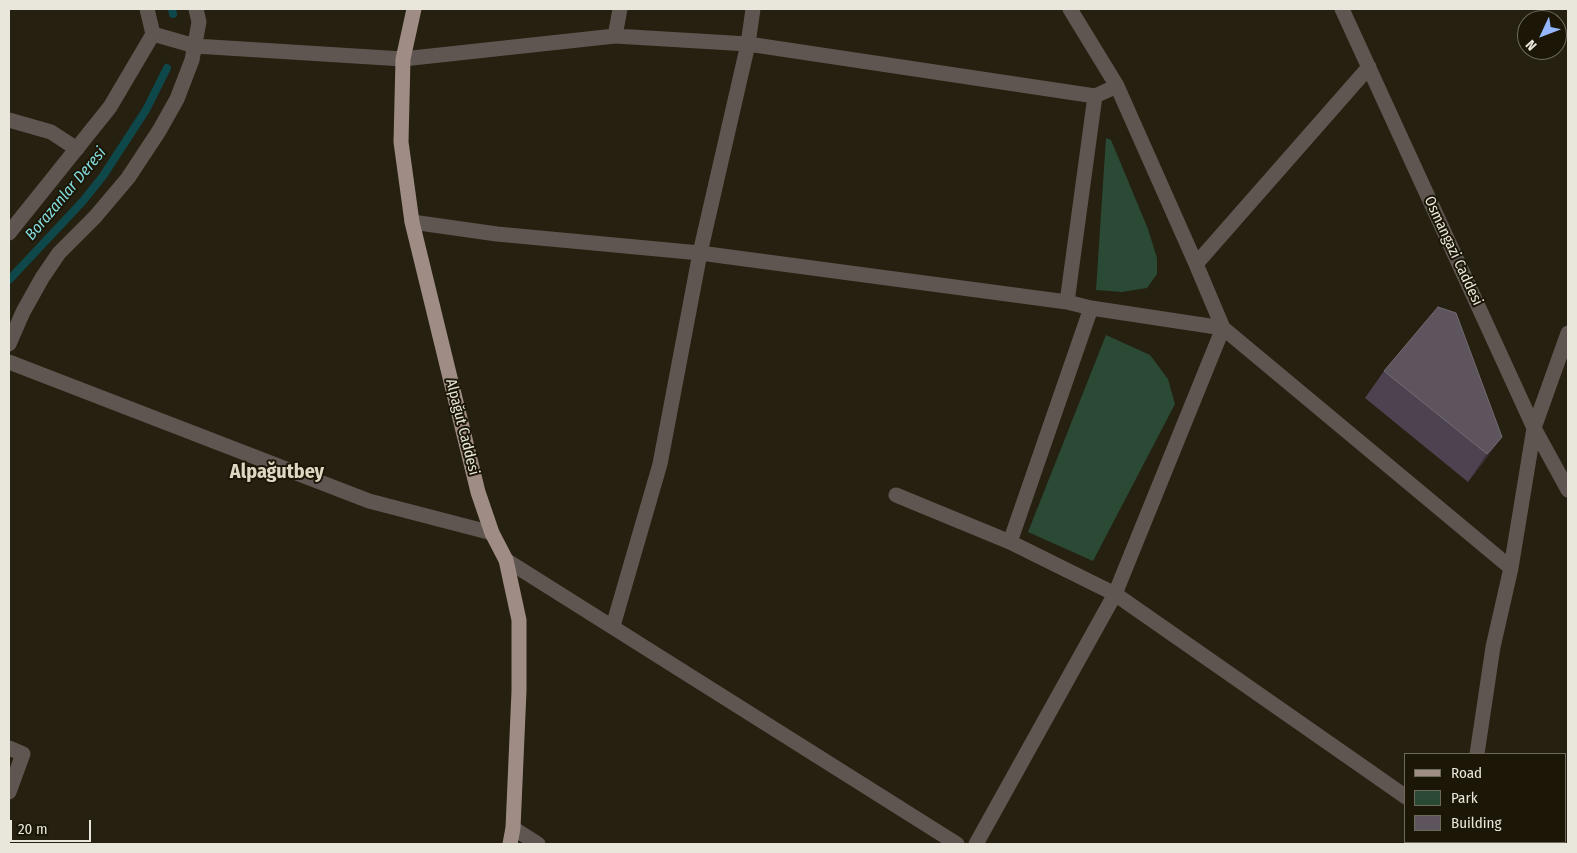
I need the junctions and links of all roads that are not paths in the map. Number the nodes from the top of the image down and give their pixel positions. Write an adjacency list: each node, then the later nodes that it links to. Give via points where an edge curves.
1 (147, 9): 8 (street)
2 (196, 9): 11 (street, via 199,22)
3 (414, 9): 12 (main road, Alpağut Caddesi)
4 (620, 9): 9 (street)
5 (753, 9): 10 (street)
6 (1070, 9): 14 (street)
7 (1342, 9): 13 (street, Osmangazi Caddesi)
8 (153, 34): 11 (street); 17 (street, via 110,107)
9 (615, 36): 10 (street); 12 (street)
10 (748, 44): 15 (street); 20 (street)
11 (195, 46): 12 (street); 26 (street, via 177,99 159,131 128,178 59,253 23,312)
12 (403, 59): 18 (main road, Alpağut Caddesi, via 401,142)
13 (1369, 67): 21 (street); 28 (street, Osmangazi Caddesi)
14 (1117, 86): 15 (street); 21 (street)
15 (1095, 96): 22 (street)
16 (9, 120): 17 (street, via 51,132)
17 (77, 149): 19 (street)
18 (412, 222): 20 (street, via 497,234); 31 (main road, Alpağut Caddesi, via 478,492)
19 (9, 233)
20 (700, 253): 22 (street); 36 (street, via 660,464)
21 (1196, 264): 24 (street)
22 (1067, 302): 23 (street)
23 (1091, 308): 24 (street); 32 (street)
24 (1223, 328): 34 (street); 35 (street)
25 (1568, 333): 28 (street)
26 (9, 344)
27 (9, 362): 31 (street, via 369,500)
28 (1534, 428): 29 (street, Osmangazi Caddesi); 34 (street)
29 (1568, 490)
30 (896, 495): 32 (street)
31 (492, 533): 33 (main road, Alpağut Caddesi)
32 (1010, 542): 35 (street)
33 (506, 560): 36 (street); 41 (main road, Alpağut Caddesi, via 519,620)
34 (1511, 568): 38 (street, via 1493,647)
35 (1115, 594): 40 (street); 45 (street)
36 (613, 626): 44 (street)
37 (9, 748): 39 (street, via 23,754)
38 (1478, 753)
39 (9, 792)
40 (1404, 795)
41 (513, 828): 42 (main road, Alpağut Caddesi); 43 (street)
42 (510, 844)
43 (538, 844)
44 (957, 844)
45 (976, 844)

